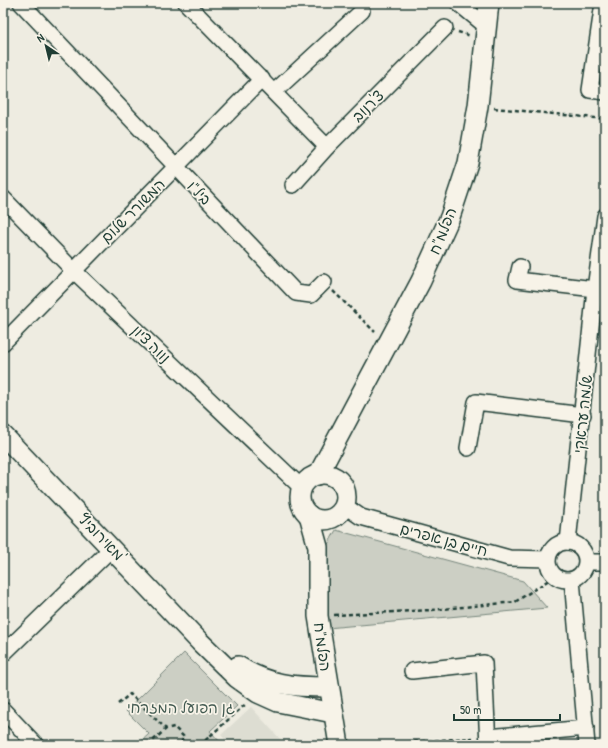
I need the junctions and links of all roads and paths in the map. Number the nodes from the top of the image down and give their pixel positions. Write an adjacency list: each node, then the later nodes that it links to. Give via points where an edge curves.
1 (21, 3): 15 (street, ביל"ו)
2 (186, 3): 9 (street)
3 (458, 3): 8 (street)
4 (488, 3): 8 (street, הפלמ"ח)
5 (604, 3): 11 (street, via 590,90)
6 (362, 11): 10 (street)
7 (445, 28): 8 (path); 14 (street, צ'רנוב)
8 (486, 33): 12 (street, הפלמ"ח)
9 (262, 79): 10 (street); 15 (street, המשורר שלום)
10 (274, 92): 14 (street)
11 (605, 92)
12 (478, 106): 13 (path); 24 (street, הפלמ"ח, via 468,163 450,216 422,282)
13 (605, 119)
14 (327, 147): 16 (street, צ'רנוב)
15 (175, 168): 20 (street, המשורר שלום); 21 (street, ביל"ו, via 296,293 311,295)
16 (293, 185)
17 (3, 198): 20 (street, נווה ציון)
18 (605, 216): 22 (street, שלמה עראקי)
19 (520, 267): 22 (street, via 517,280)
20 (74, 270): 23 (street, המשורר שלום); 31 (street, נווה ציון)
21 (324, 282): 24 (path)
22 (595, 289): 25 (street, שלמה עראקי)
23 (3, 343)
24 (387, 343): 27 (street, הפלמ"ח)
25 (583, 415): 28 (street, via 476,402); 35 (street, שלמה עראקי)
26 (3, 435): 36 (street, מאירוביץ')
27 (337, 439): 29 (street, הפלמ"ח); 30 (street)
28 (468, 448)
29 (318, 475): 30 (street, via 330,475); 31 (street, הפלמ"ח)
30 (340, 482): 32 (street, via 346,493)
31 (302, 488): 33 (street, הפלמ"ח, via 301,502)
32 (344, 506): 34 (street, הפלמ"ח); 38 (street, חיים בן אפרים, via 361,517 509,558)
33 (309, 515): 34 (street, via 323,520); 37 (street, הפלמ"ח)
34 (330, 519): 37 (street, הפלמ"ח)
35 (568, 542): 38 (street, via 553,548); 39 (street, via 584,550)
36 (112, 548): 44 (street, מאירוביץ'); 45 (street)
37 (318, 548): 43 (street, הפלמ"ח)
38 (548, 559): 41 (street, via 551,572)
39 (587, 562): 40 (street); 42 (street, via 582,573)
40 (605, 562)
41 (555, 576): 42 (street); 43 (path, via 515,602 432,610)
42 (572, 580): 52 (street)
43 (318, 616): 47 (street, הפלמ"ח)
44 (200, 642): 47 (street, מאירוביץ', via 254,676 269,682 287,686); 48 (street, מאירוביץ')
45 (3, 654)
46 (412, 671): 54 (street, via 484,663)
47 (328, 687): 51 (street, הפלמ"ח)
48 (258, 693): 51 (street, מאירוביץ', via 278,702); 58 (path)
49 (118, 704): 53 (path, via 130,694)
50 (3, 710): 55 (street)
51 (333, 713): 59 (street, הפלמ"ח)
52 (586, 728): 54 (street); 61 (street)
53 (166, 729): 56 (path); 57 (path, via 174,727 184,736)
54 (488, 741): 60 (path)
55 (36, 745)
56 (148, 745)
57 (180, 745)
58 (200, 745)
59 (339, 745)
60 (365, 745)
61 (587, 745)

